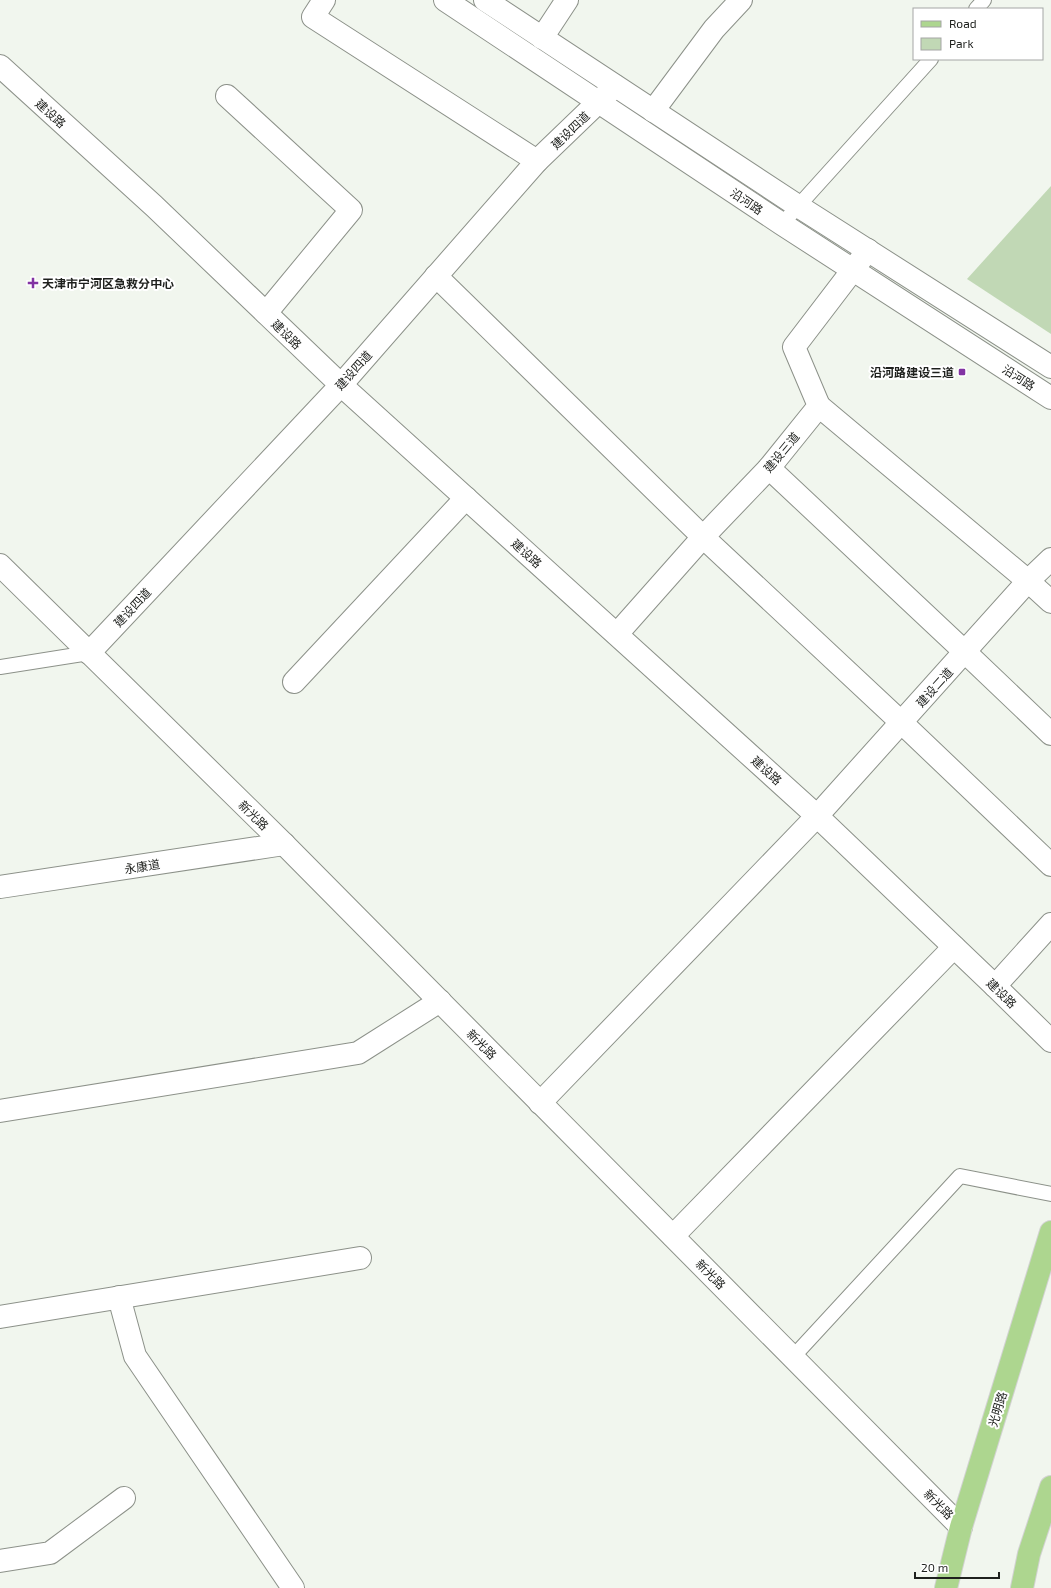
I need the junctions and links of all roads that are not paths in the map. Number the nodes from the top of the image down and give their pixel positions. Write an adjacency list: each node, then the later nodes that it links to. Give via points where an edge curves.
1 (324, 0): 15 (street, via 313,17)
2 (445, 0): 13 (street, 沿河路)
3 (485, 0): 8 (street, 沿河路)
4 (567, 0): 8 (street)
5 (741, 0): 14 (street, via 714,29)
6 (984, 0): 7 (lane)
7 (977, 8)
8 (542, 38): 11 (street, 沿河路)
9 (930, 60): 16 (lane)
10 (0, 66): 21 (street, 建设路, via 154,206)
11 (615, 86): 13 (street, 建设四道); 14 (street, 沿河路)
12 (228, 96): 21 (street, via 351,210)
13 (598, 102): 15 (street, 建设四道); 17 (street, 沿河路)
14 (654, 111): 16 (street, 沿河路)
15 (537, 161): 20 (street, 建设四道)
16 (798, 206): 17 (lane); 18 (street, 沿河路)
17 (782, 224): 19 (street, 沿河路)
18 (868, 250): 19 (street); 22 (street, 沿河路)
19 (853, 269): 24 (street, 沿河路); 25 (street, via 794,347)
20 (436, 276): 23 (street, 建设四道); 28 (street)
21 (266, 313): 23 (street, 建设路)
22 (1051, 367)
23 (341, 385): 27 (street, 建设路); 35 (street, 建设四道)
24 (1051, 398)
25 (820, 406): 26 (street, 建设三道); 31 (street)
26 (769, 468): 28 (street, 建设三道); 34 (street)
27 (466, 498): 33 (street, 建设路); 37 (street)
28 (703, 537): 33 (street, 建设三道); 38 (street)
29 (1051, 560): 31 (street, 建设二道)
30 (0, 565): 35 (street, 新光路)
31 (1028, 581): 32 (street); 34 (street, 建设二道)
32 (1051, 602)
33 (617, 634): 40 (street, 建设路)
34 (965, 652): 38 (street, 建设二道); 39 (street)
35 (88, 653): 36 (lane); 41 (street, 新光路)
36 (0, 667)
37 (294, 682)
38 (902, 723): 40 (street, 建设二道); 42 (street)
39 (1051, 734)
40 (818, 816): 45 (street, 建设路); 49 (street, 建设二道)
41 (284, 844): 43 (street, 永康道); 47 (street, 新光路)
42 (1051, 865)
43 (0, 888)
44 (1051, 924): 46 (street)
45 (954, 946): 46 (street, 建设路); 53 (street)
46 (995, 986): 48 (street, 建设路)
47 (440, 1001): 49 (street, 新光路); 50 (street, via 358,1053)
48 (1051, 1041)
49 (540, 1103): 53 (street, 新光路)
50 (0, 1111)
51 (1051, 1194): 57 (lane, via 960,1176)
52 (1051, 1232): 60 (main road, 光明路)
53 (673, 1236): 57 (street, 新光路)
54 (360, 1258): 55 (street)
55 (119, 1297): 56 (street); 62 (street, via 135,1356)
56 (0, 1317)
57 (793, 1357): 60 (street, 新光路)
58 (1051, 1487): 64 (main road, via 1029,1554)
59 (124, 1498): 61 (street, via 50,1553)
60 (961, 1527): 63 (main road, 光明路)
61 (0, 1561)
62 (293, 1588)
63 (946, 1588)
64 (1022, 1588)

